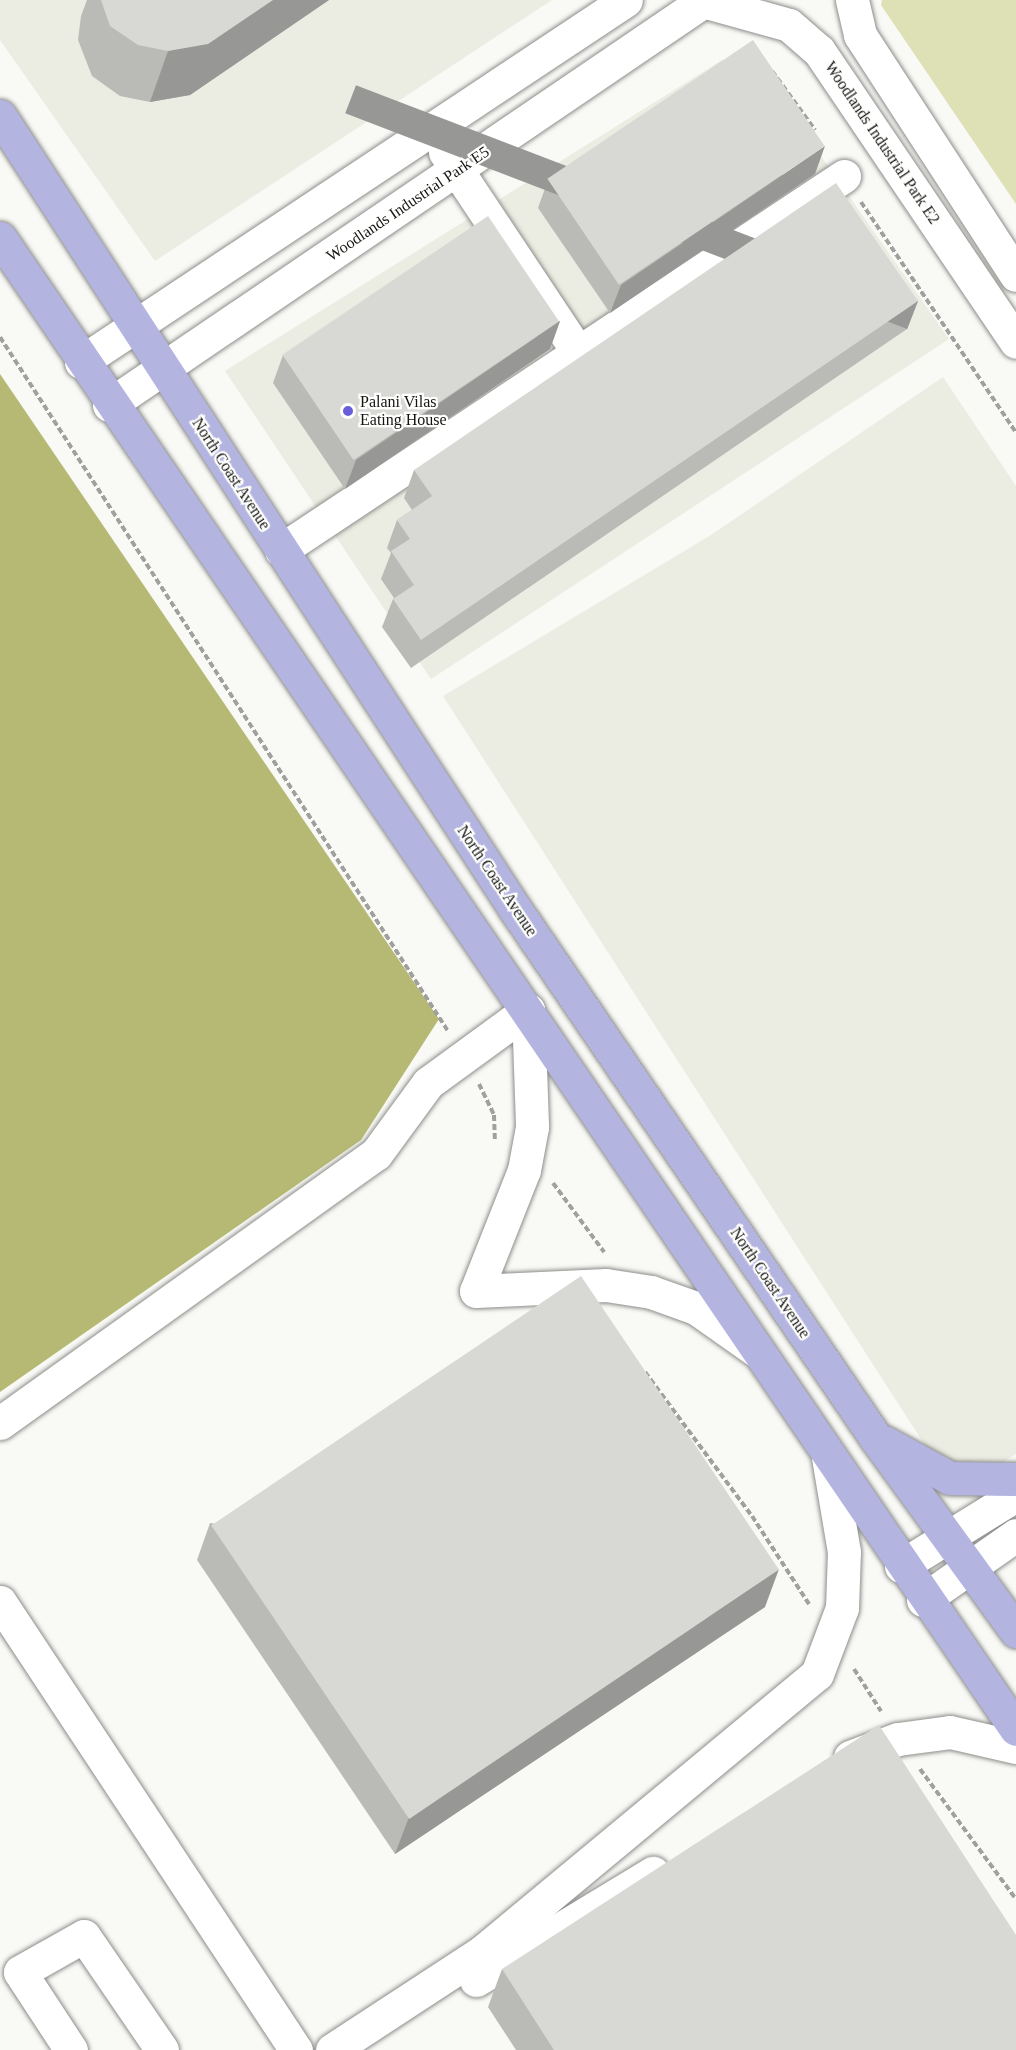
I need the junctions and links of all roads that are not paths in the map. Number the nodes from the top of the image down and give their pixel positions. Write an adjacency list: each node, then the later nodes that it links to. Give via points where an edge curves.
1 (626, 0): 4 (street)
2 (852, 0): 11 (street, via 860,35)
3 (704, 1): 5 (street, Woodlands Industrial Park E5); 13 (street, Woodlands Industrial Park E2, via 789,25 819,51)
4 (525, 69): 5 (street); 7 (street)
5 (551, 107): 8 (street, Woodlands Industrial Park E5)
6 (0, 116): 12 (main road, North Coast Avenue)
7 (433, 133): 8 (street); 12 (street)
8 (457, 171): 14 (street); 16 (street, Woodlands Industrial Park E5)
9 (844, 176): 14 (street)
10 (0, 238): 15 (main road)
11 (1016, 275)
12 (134, 325): 15 (street); 16 (main road, North Coast Avenue)
13 (1016, 342)
14 (579, 354): 18 (street)
15 (81, 362): 17 (main road)
16 (163, 368): 17 (street, Woodlands Industrial Park E5); 18 (main road, North Coast Avenue)
17 (109, 405): 19 (main road)
18 (281, 550): 22 (main road, North Coast Avenue, via 514,909)
19 (528, 1010): 20 (main road); 20 (street, via 532,1116 524,1170 476,1291 606,1285 651,1292 696,1308); 21 (street, via 428,1083 376,1154)
20 (759, 1353): 23 (main road)
21 (0, 1423)
22 (875, 1437): 24 (main road, via 950,1478); 26 (main road, North Coast Avenue)
23 (828, 1457): 28 (main road); 40 (street, via 844,1552 842,1608 817,1674 482,1952)
24 (1016, 1479)
25 (1016, 1495): 26 (street)
26 (951, 1535): 28 (street); 29 (main road, North Coast Avenue)
27 (1016, 1535): 29 (street)
28 (901, 1566): 30 (main road)
29 (973, 1567): 30 (street); 32 (main road, North Coast Avenue)
30 (923, 1600): 33 (main road)
31 (0, 1602): 39 (street)
32 (1016, 1630)
33 (1016, 1729)
34 (1016, 1746): 35 (street, via 950,1732 908,1737 867,1746)
35 (826, 1771)
36 (682, 1856): 41 (street, via 496,1966)
37 (71, 2050): 38 (street, via 20,1972 84,1935)
38 (162, 2050)
39 (296, 2050)
40 (332, 2050)
41 (372, 2050)

